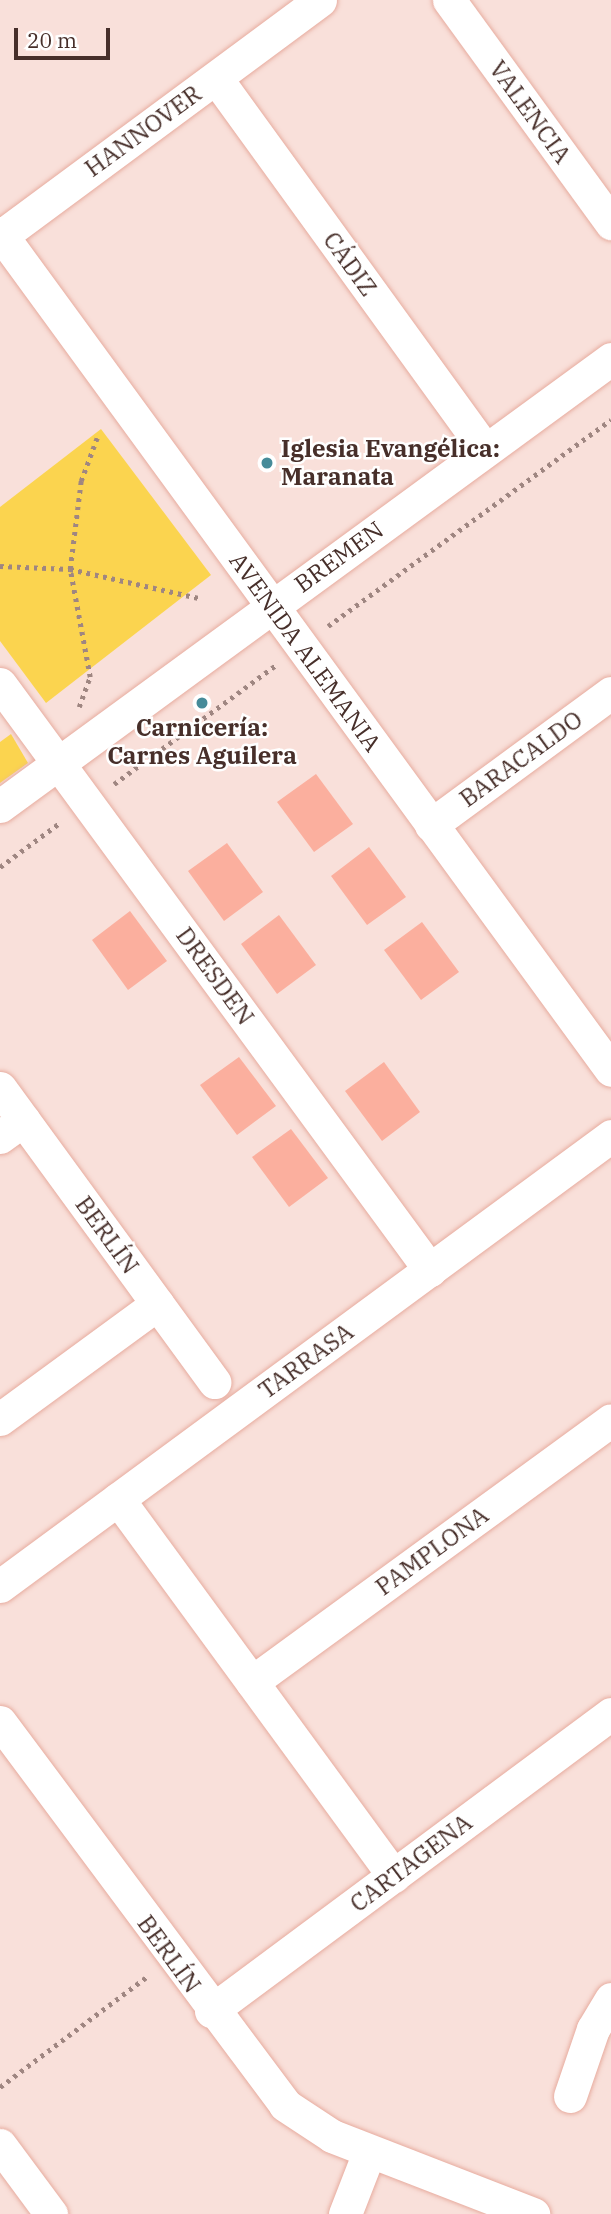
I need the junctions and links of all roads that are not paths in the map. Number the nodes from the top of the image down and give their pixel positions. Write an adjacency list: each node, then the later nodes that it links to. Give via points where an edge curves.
1 (320, 0): 3 (street, HANNOVER)
2 (449, 0): 4 (street, VALENCIA)
3 (216, 78): 5 (street, HANNOVER); 7 (street, CÁDIZ)
4 (611, 223)
5 (1, 235): 8 (street, AVENIDA ALEMANIA)
6 (611, 359): 7 (street, BREMEN)
7 (485, 450): 8 (street, BREMEN)
8 (271, 606): 11 (street, BREMEN); 13 (street, AVENIDA ALEMANIA)
9 (0, 684): 11 (street, DRESDEN)
10 (611, 693): 13 (street, BARACALDO)
11 (58, 764): 12 (street, BREMEN); 18 (street, DRESDEN)
12 (0, 806)
13 (431, 825): 14 (street, AVENIDA ALEMANIA)
14 (611, 1070)
15 (0, 1088): 16 (street, BERLÍN)
16 (12, 1128): 19 (street, BERLÍN)
17 (611, 1136): 18 (street, TARRASA)
18 (430, 1270): 23 (street, TARRASA)
19 (157, 1304): 20 (street, BERLÍN); 21 (street)
20 (214, 1382)
21 (0, 1419)
22 (611, 1420): 25 (street, PAMPLONA)
23 (118, 1499): 24 (street, TARRASA); 25 (street)
24 (0, 1586)
25 (252, 1682): 28 (street)
26 (611, 1714): 28 (street, CARTAGENA)
27 (0, 1722): 30 (street, BERLÍN)
28 (394, 1876): 30 (street, CARTAGENA)
29 (610, 2002): 31 (street)
30 (211, 2011): 32 (street, BERLÍN, via 297,2116)
31 (570, 2096)
32 (369, 2152): 35 (street); 36 (street, BERLÍN)
33 (4, 2157): 34 (street)
34 (51, 2214)
35 (345, 2214)
36 (533, 2214)

